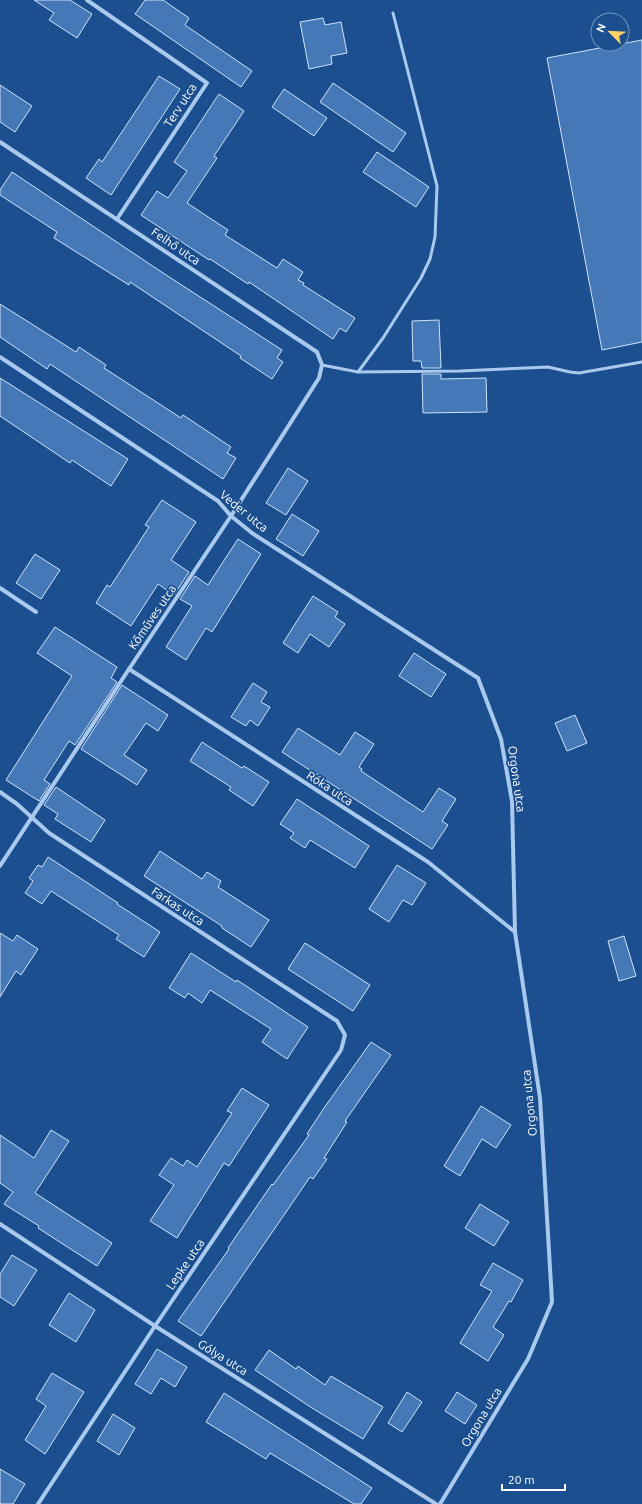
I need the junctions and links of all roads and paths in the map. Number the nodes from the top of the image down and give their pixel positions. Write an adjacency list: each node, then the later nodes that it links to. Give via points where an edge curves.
1 (87, 0): 4 (street, Terv utca, via 207,83)
2 (393, 13): 8 (lane, via 437,186 435,237 430,259 421,278)
3 (0, 142): 4 (street, Felhő utca)
4 (117, 219): 7 (street, Felhő utca, via 317,352)
5 (0, 357): 9 (street, Veder utca, via 218,501)
6 (642, 362): 8 (lane, via 578,373 548,366 460,371)
7 (322, 365): 8 (lane); 9 (street, Kőműves utca, via 319,378)
8 (358, 372)
9 (231, 516): 12 (street, Kőműves utca); 13 (street, Veder utca, via 252,533)
10 (0, 588): 11 (street)
11 (36, 612)
12 (129, 669): 15 (street, Kőműves utca); 17 (street, Róka utca, via 428,862)
13 (478, 678): 17 (street, Orgona utca, via 501,739 512,802)
14 (0, 792): 15 (street, Farkas utca)
15 (32, 818): 16 (street, Kőműves utca); 18 (street, Farkas utca, via 48,833 337,1021)
16 (0, 866)
17 (515, 932): 23 (street, Orgona utca, via 540,1098 552,1302 528,1359)
18 (344, 1035): 20 (street, Lepke utca, via 341,1050)
19 (0, 1224): 20 (street, Gólya utca)
20 (155, 1326): 21 (street, Lepke utca); 22 (street, Gólya utca)
21 (38, 1504)
22 (436, 1504)
23 (440, 1504)

